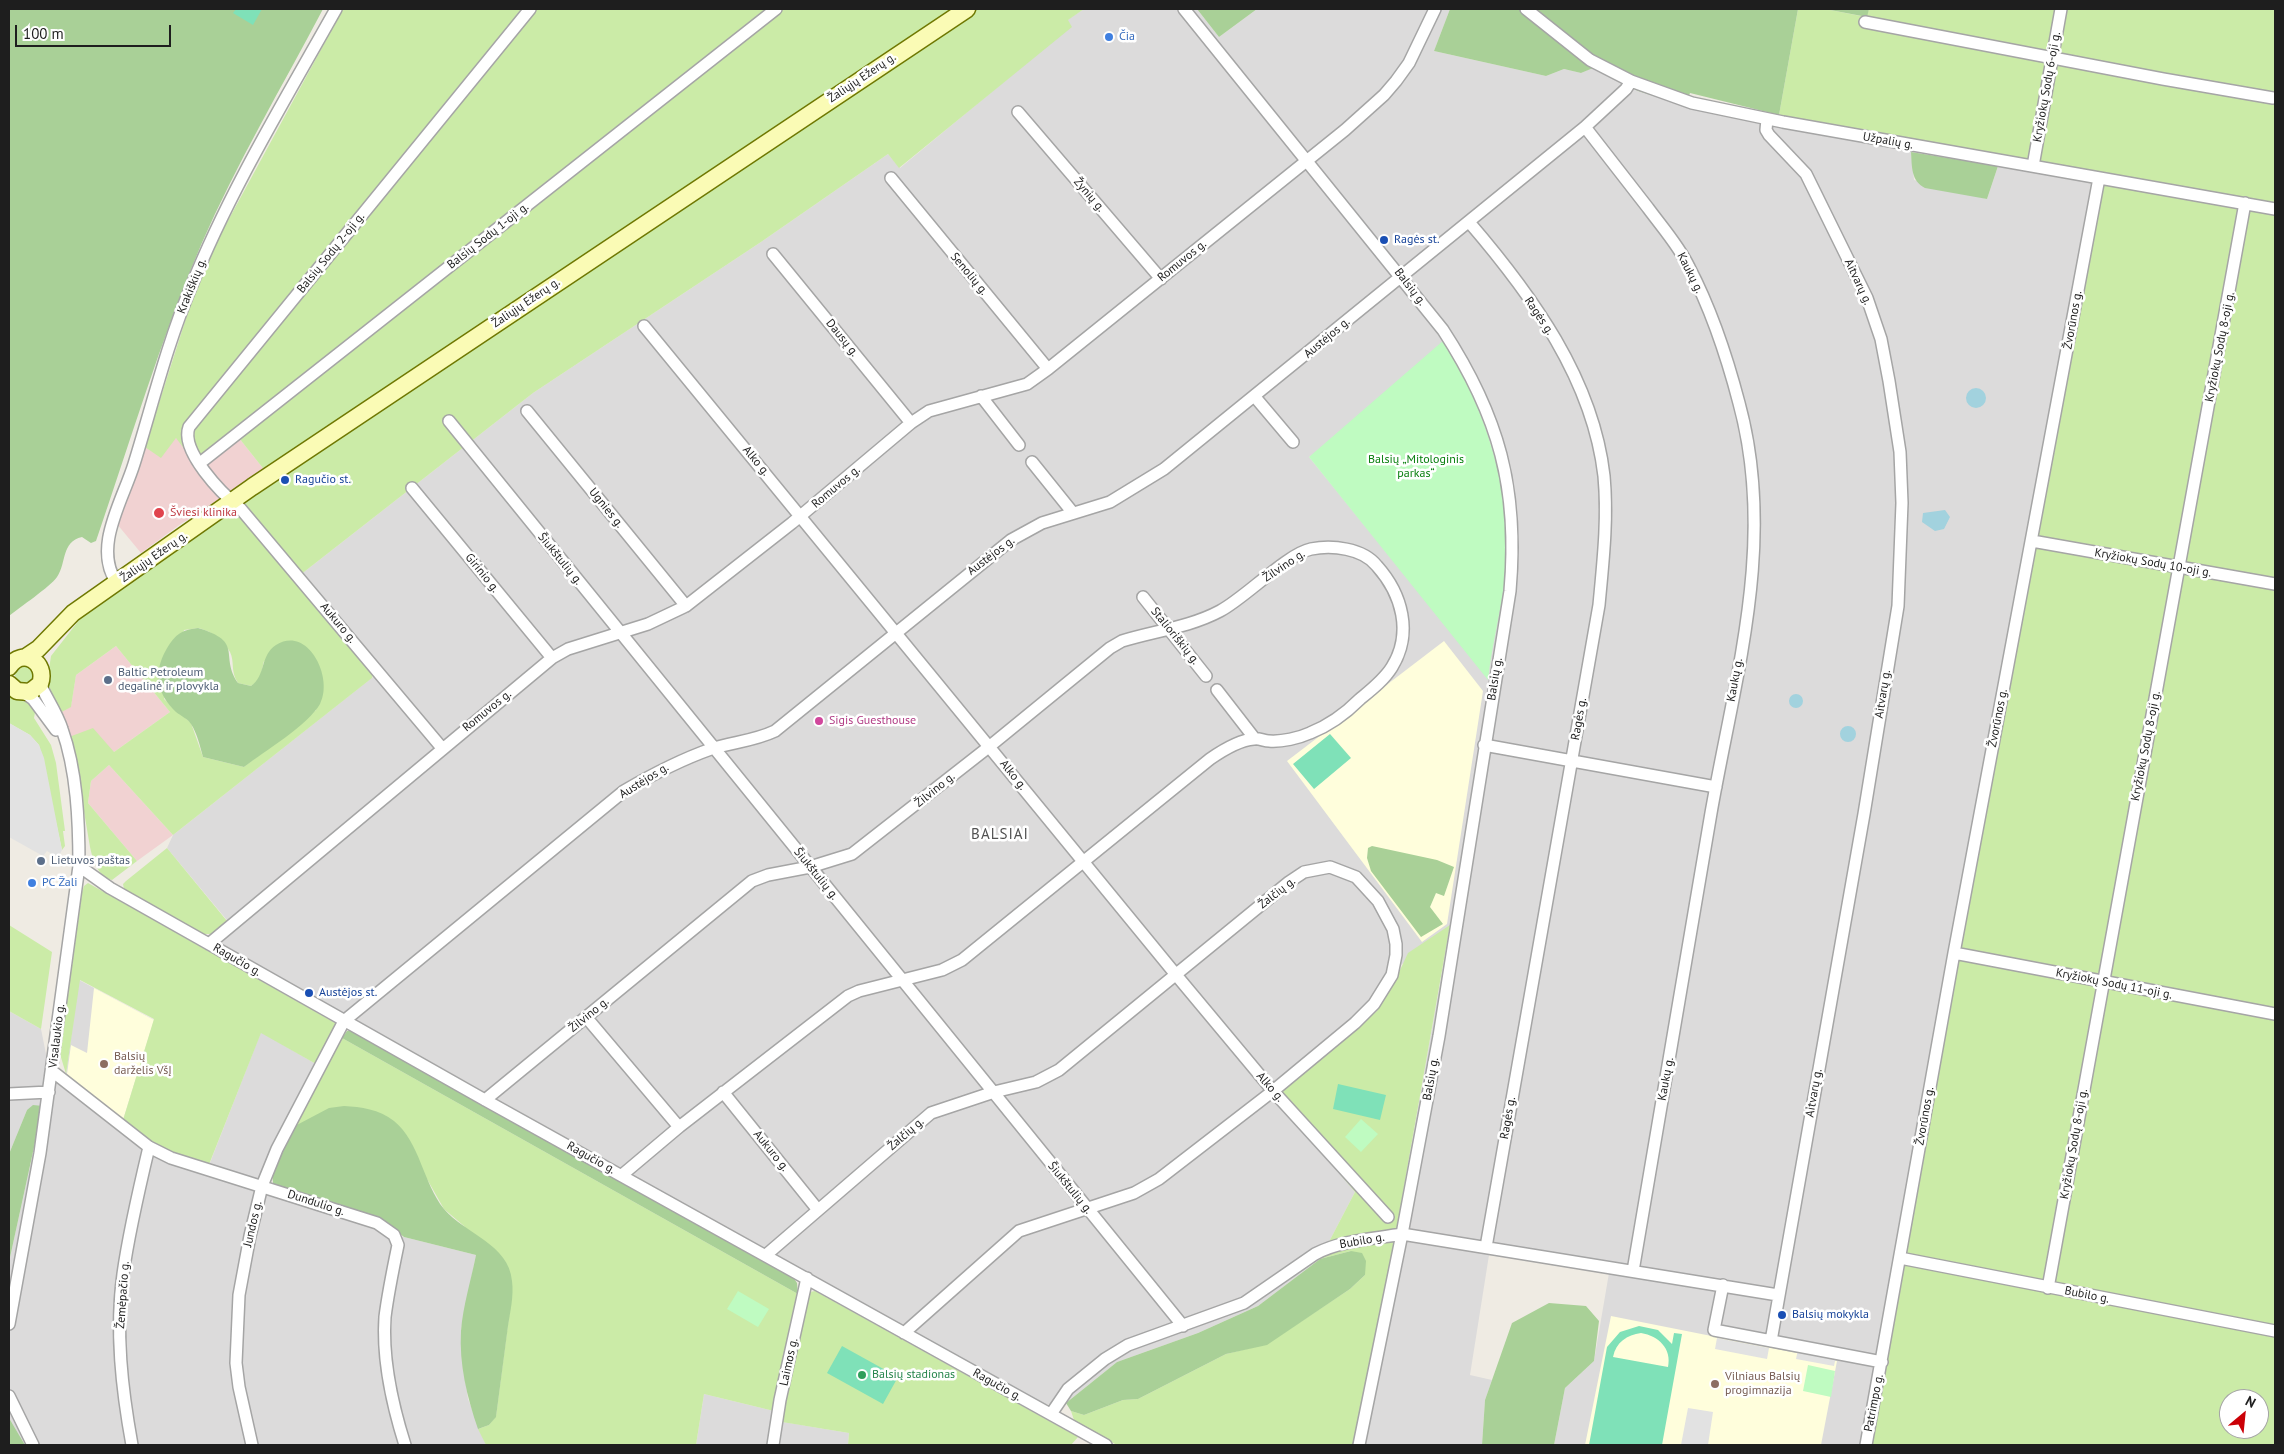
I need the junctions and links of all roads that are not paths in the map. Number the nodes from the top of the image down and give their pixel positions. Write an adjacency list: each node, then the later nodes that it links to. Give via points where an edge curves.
1 (336, 9): 43 (street, Krakiškių g., via 232,198 190,289 110,532 107,555 110,571)
2 (530, 9): 36 (street, Balsių Sodų 2-oji g., via 189,427 187,441)
3 (776, 9): 36 (street, Balsių Sodų 1-oji g.)
4 (1184, 9): 16 (street, Balsių g.)
5 (1435, 9): 16 (street, Romuvos g., via 1409,63 1390,88 1346,130)
6 (1526, 9): 11 (street, Užpalių g., via 1590,60)
7 (2061, 9): 10 (street, Kryžiokų Sodų 6-oji g.)
8 (958, 11): 38 (main road, Žaliųjų Ežerų g.)
9 (1865, 22): 10 (street)
10 (2052, 56): 12 (street); 17 (street, Kryžiokų Sodų 6-oji g.)
11 (1631, 81): 14 (street, Užpalių g., via 1692,102); 15 (street, Austėjos g.)
12 (2273, 98)
13 (1018, 112): 25 (street, Žynių g.)
14 (1767, 119): 17 (street, Užpalių g.); 100 (street, Aitvarų g., via 1769,135 1806,174 1866,298 1881,339 1900,452 1902,503 1898,606)
15 (1585, 127): 22 (street, Austėjos g.); 66 (street, Kaukų g., via 1689,266 1717,332 1740,403 1749,446 1756,518 1753,578)
16 (1307, 160): 24 (street, Balsių g.); 25 (street, Romuvos g.)
17 (2033, 166): 19 (street, Užpalių g.)
18 (891, 178): 27 (street, Senolių g.)
19 (2099, 178): 20 (street, Užpalių g.); 41 (street, Žvorūnos g.)
20 (2245, 203): 21 (street, Užpalių g.); 42 (street, Kryžiokų Sodų 8-oji g.)
21 (2275, 209)
22 (1469, 222): 24 (street, Austėjos g.); 65 (street, Ragės g., via 1521,289 1570,364 1592,421 1599,451 1606,500 1602,578)
23 (772, 254): 32 (street, Dausų g.)
24 (1402, 276): 29 (street, Austėjos g.); 60 (street, Balsių g., via 1444,330 1470,375 1493,430 1510,489 1510,591)
25 (1161, 279): 27 (street, Romuvos g.)
26 (644, 326): 40 (street, Alko g.)
27 (1048, 369): 28 (street, Romuvos g., via 1027,384)
28 (981, 396): 32 (street, Romuvos g., via 929,411); 34 (street)
29 (1255, 396): 33 (street); 39 (street, Austėjos g., via 1136,489 1110,502)
30 (527, 411): 47 (street, Ugnies g.)
31 (449, 421): 50 (street, Šiukštulių g.)
32 (911, 423): 40 (street, Romuvos g.)
33 (1293, 442)
34 (1019, 445)
35 (1032, 462): 39 (street)
36 (200, 463): 38 (street, Balsių Sodų 2-oji g.)
37 (412, 488): 52 (street, Girinio g.)
38 (232, 501): 43 (main road, Žaliųjų Ežerų g.); 63 (street, Aukuro g.)
39 (1073, 513): 49 (street, Austėjos g., via 1042,523 1011,540)
40 (801, 515): 47 (street, Romuvos g.); 49 (street, Alko g.)
41 (2032, 541): 42 (street, Kryžiokų Sodų 10-oji g.); 71 (street, Žvorūnos g.)
42 (2179, 568): 44 (street, Kryžiokų Sodų 10-oji g.); 74 (street, Kryžiokų Sodų 8-oji g.)
43 (117, 583): 46 (main road, Žaliųjų Ežerų g.)
44 (2275, 584)
45 (1143, 597): 48 (street, Stalioriškių g.)
46 (89, 604): 51 (main road, Žaliųjų Ežerų g., via 73,613); 54 (main road, Žaliųjų Ežerų g., via 52,648)
47 (686, 606): 50 (street, Romuvos g., via 666,618)
48 (1169, 628): 55 (street, Stalioriškių g.); 59 (street, Žilvino g., via 1202,620 1223,610 1308,550 1355,551 1371,559 1386,576 1396,592 1403,619 1400,652 1391,668 1350,709 1310,734 1270,741); 62 (street, Žilvino g., via 1122,641 1110,648)
49 (895, 632): 62 (street, Alko g.); 64 (street, Austėjos g., via 775,731 756,740)
50 (619, 633): 52 (street, Romuvos g., via 568,649); 64 (street, Šiukštulių g.)
51 (26, 657): 53 (main road, Žaliųjų Ežerų g., via 18,658); 54 (main road)
52 (552, 658): 63 (street, Romuvos g.)
53 (9, 667)
54 (41, 667): 56 (main road)
55 (1206, 676)
56 (40, 684): 57 (main road, via 36,689); 61 (street, Visalaukio g., via 61,726)
57 (13, 688): 61 (street, Visalaukio g., via 33,699)
58 (1217, 690): 59 (street)
59 (1255, 739): 67 (street, Žilvino g., via 1210,758)
60 (1484, 745): 65 (street); 92 (street, Balsių g., via 1438,1036)
61 (66, 746): 68 (street, Visalaukio g., via 72,777)
62 (990, 746): 67 (street, Alko g.); 69 (street, Žilvino g., via 852,854)
63 (442, 748): 70 (street, Romuvos g.)
64 (714, 748): 69 (street, Šiukštulių g.); 77 (street, Austėjos g., via 669,765 624,791)
65 (1571, 762): 66 (street); 93 (street, Ragės g.)
66 (1716, 787): 96 (street, Kaukų g.)
67 (1082, 861): 72 (street, Alko g.); 73 (street, Žilvino g., via 962,960 942,970)
68 (79, 866): 70 (street, Ragučio g., via 110,888); 78 (street, Visalaukio g.)
69 (810, 867): 73 (street, Šiukštulių g.); 76 (street, Žilvino g., via 752,880)
70 (209, 944): 77 (street, Ragučio g.)
71 (1954, 953): 74 (street, Kryžiokų Sodų 11-oji g.); 95 (street, Žvorūnos g.)
72 (1176, 976): 79 (street, Alko g.); 79 (street, Žalčių g., via 1304,872 1330,867 1356,877 1367,886 1393,930 1396,944 1392,975 1374,1004 1355,1023); 82 (street, Žalčių g., via 1059,1070 1036,1082)
73 (901, 980): 81 (street, Žilvino g., via 848,996); 82 (street, Šiukštulių g.)
74 (2104, 982): 75 (street, Kryžiokų Sodų 11-oji g.); 99 (street, Kryžiokų Sodų 8-oji g.)
75 (2275, 1014)
76 (586, 1017): 84 (street, Žilvino g.); 85 (street)
77 (344, 1021): 84 (street, Ragučio g.); 88 (street, Jundos g., via 296,1110)
78 (52, 1071): 80 (street, Visalaukio g.); 86 (street, Dundulio g.)
79 (1273, 1091): 89 (street, Žalčių g., via 1148,1187); 91 (street, Alko g.)
80 (49, 1092): 83 (street); 101 (street, Visalaukio g.)
81 (724, 1092): 85 (street, Žilvino g.); 90 (street, Aukuro g.)
82 (994, 1092): 89 (street, Šiukštulių g.); 90 (street, Žalčių g., via 931,1113)
83 (9, 1094)
84 (485, 1100): 87 (street, Ragučio g.)
85 (679, 1127): 87 (street, Žilvino g.)
86 (149, 1147): 88 (street, Dundulio g., via 171,1158); 110 (street, Žemėpačio g., via 122,1276 120,1354)
87 (622, 1176): 94 (street, Ragučio g.)
88 (262, 1186): 111 (street, Jundos g., via 244,1266 237,1328 239,1387); 112 (street, Dundulio g., via 377,1222 398,1240 385,1318 385,1343 391,1396)
89 (1087, 1209): 102 (street, Šiukštulių g.); 104 (street, Žalčių g., via 1018,1231)
90 (818, 1210): 94 (street, Žalčių g.)
91 (1388, 1217)
92 (1402, 1234): 93 (street, Bubilo g.); 102 (street, Bubilo g., via 1327,1248 1244,1303); 115 (street, Balsių g.)
93 (1486, 1247): 96 (street, Bubilo g.)
94 (766, 1256): 97 (street, Ragučio g.)
95 (1900, 1258): 99 (street, Bubilo g.); 106 (street, Žvorūnos g.)
96 (1633, 1271): 98 (street, Bubilo g.)
97 (807, 1278): 104 (street, Ragučio g.); 113 (street, Laimos g.)
98 (1723, 1285): 100 (street, Bubilo g.); 105 (street, via 1714,1330)
99 (2048, 1288): 103 (street, Bubilo g.)
100 (1778, 1296): 105 (street)
101 (9, 1324)
102 (1183, 1326): 108 (street, Bubilo g., via 1128,1345 1105,1359 1068,1389)
103 (2275, 1331)
104 (904, 1333): 108 (street, Ragučio g.)
105 (1771, 1341): 106 (street)
106 (1882, 1362): 116 (street, Patrimpo g.)
107 (9, 1396): 109 (street)
108 (1050, 1414): 114 (street, Ragučio g.)
109 (33, 1445)
110 (132, 1445)
111 (252, 1445)
112 (405, 1445)
113 (773, 1445)
114 (1106, 1445)
115 (1359, 1445)
116 (1866, 1445)

